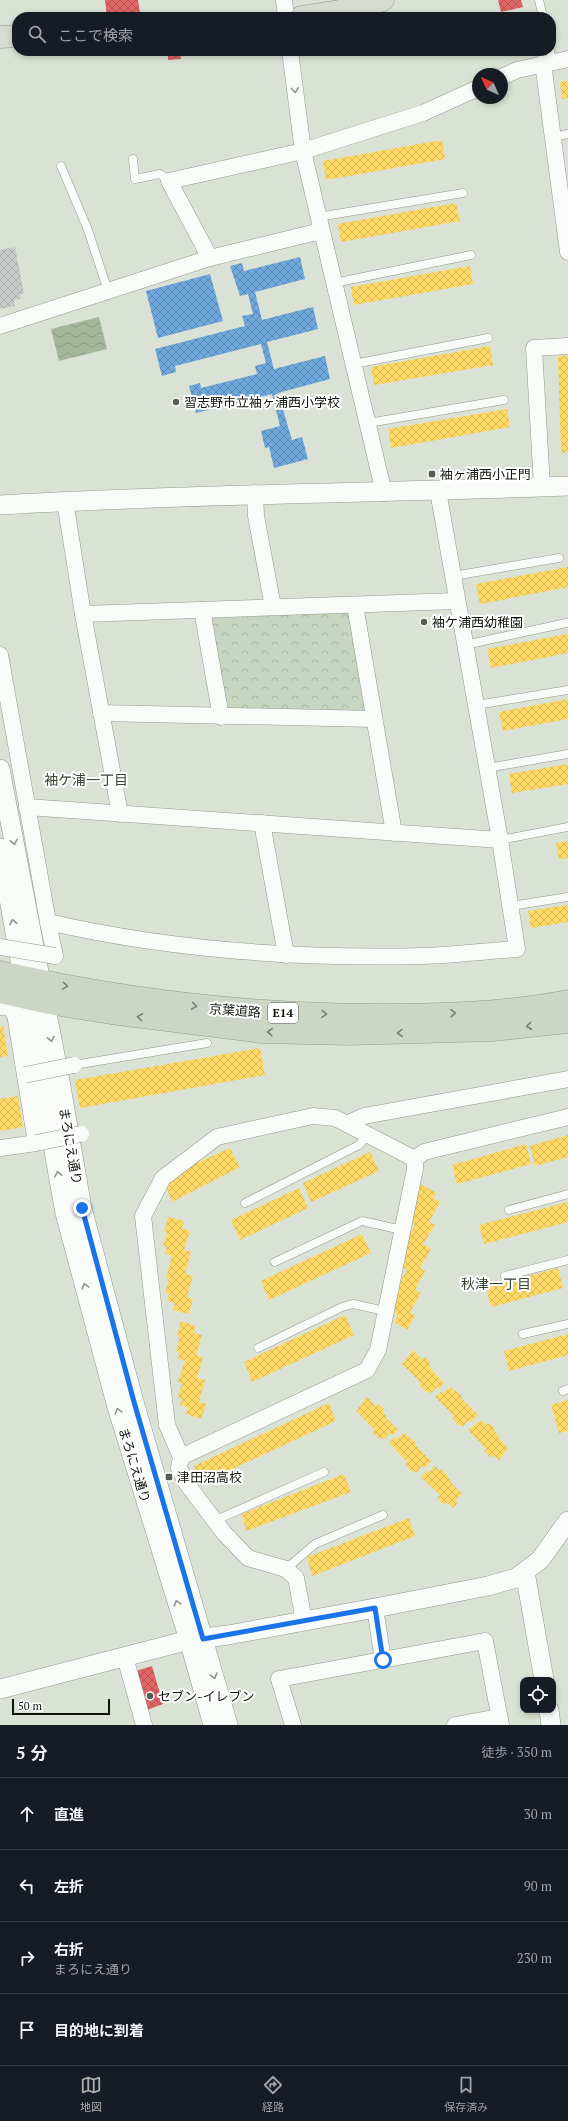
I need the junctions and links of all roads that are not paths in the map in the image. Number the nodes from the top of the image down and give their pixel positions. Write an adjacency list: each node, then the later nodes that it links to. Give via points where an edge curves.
1 (284, 0): 4 (street)
2 (384, 0): 5 (highway)
3 (539, 0): 6 (lane)
4 (285, 12)
5 (334, 12)
6 (542, 12)
7 (12, 36): 8 (highway)
8 (0, 37)
9 (291, 56): 15 (street, one-way to 15)
10 (548, 59): 11 (street); 12 (street); 14 (street)
11 (568, 59)
12 (508, 74)
13 (472, 91): 15 (street, via 423,113)
14 (560, 136): 20 (street)
15 (302, 151): 18 (street); 21 (street)
16 (134, 159): 18 (lane, via 135,179 160,174)
17 (61, 166): 26 (lane, via 88,230)
18 (169, 181): 24 (street)
19 (463, 193): 21 (lane)
20 (565, 201): 22 (street)
21 (319, 224): 24 (street); 25 (street)
22 (568, 252)
23 (471, 255): 25 (lane)
24 (210, 258): 26 (street)
25 (334, 284): 30 (street)
26 (108, 291): 27 (street)
27 (0, 326)
28 (488, 338): 30 (lane)
29 (568, 346): 34 (street, via 534,348)
30 (354, 364): 32 (street)
31 (504, 400): 32 (lane)
32 (368, 423): 37 (street)
33 (568, 486): 34 (street)
34 (542, 487): 35 (street)
35 (438, 491): 37 (street); 41 (street)
36 (255, 493): 37 (street); 38 (street); 44 (street, via 256,516)
37 (384, 493)
38 (65, 501): 39 (street); 46 (street)
39 (0, 505)
40 (559, 558): 41 (lane)
41 (453, 576): 42 (street)
42 (457, 601): 43 (street); 48 (street)
43 (355, 605): 44 (street); 54 (street)
44 (273, 607): 45 (street)
45 (202, 610): 46 (street); 53 (street)
46 (83, 614): 52 (street)
47 (566, 623): 48 (lane)
48 (465, 645): 51 (street)
49 (0, 655): 58 (street)
50 (568, 690): 51 (lane)
51 (476, 705): 56 (street)
52 (101, 713): 53 (street); 59 (street)
53 (221, 717): 54 (street)
54 (374, 719): 62 (street)
55 (568, 754): 56 (lane)
56 (487, 768): 63 (street)
57 (0, 769): 71 (street, まろにえ通り, one-way to 71)
58 (27, 807): 59 (street); 67 (street)
59 (120, 814): 60 (street)
60 (262, 823): 62 (street); 69 (street)
61 (568, 827): 63 (lane)
62 (394, 833): 63 (street)
63 (500, 840): 66 (street)
64 (0, 848): 71 (street, まろにえ通り, one-way to 64)
65 (568, 897): 66 (lane)
66 (511, 906): 69 (street, via 518,949 424,956)
67 (48, 922): 68 (street, bridge, via 55,956); 69 (street, via 89,931 232,951)
68 (0, 947)
69 (286, 955)
70 (0, 972): 71 (highway, 京葉道路 / E14)
71 (32, 979): 73 (street, まろにえ通り); 74 (highway, 京葉道路 / E14, one-way to 74, via 196,1007 314,1014 423,1015 496,1010)
72 (0, 992): 73 (highway, 京葉道路 / E14)
73 (35, 1000): 76 (highway, 京葉道路 / E14, one-way to 73, via 492,1030 349,1034 262,1032 111,1013); 108 (street, まろにえ通り, via 82,1208)
74 (568, 1001)
75 (0, 1007): 79 (street, via 8,1006 15,1014)
76 (568, 1022)
77 (207, 1042): 78 (lane)
78 (74, 1065): 79 (street, bridge)
79 (25, 1075): 85 (street)
80 (568, 1079): 82 (street, via 364,1116)
81 (568, 1117): 87 (street, via 424,1152)
82 (347, 1124): 84 (street); 99 (street, via 335,1118 313,1116 217,1137 163,1178 143,1216 167,1426)
83 (81, 1134): 85 (street, bridge)
84 (367, 1136): 87 (street); 89 (lane, via 360,1145)
85 (36, 1143): 86 (street)
86 (0, 1148)
87 (415, 1159): 91 (street)
88 (568, 1194): 90 (lane)
89 (245, 1202)
90 (509, 1210)
91 (402, 1230): 93 (lane, via 362,1221); 95 (street)
92 (568, 1260): 94 (lane)
93 (275, 1262)
94 (505, 1276)
95 (386, 1312): 98 (lane, via 353,1304 342,1307); 99 (street, via 378,1350 367,1370)
96 (568, 1324): 97 (lane)
97 (524, 1334)
98 (258, 1348)
99 (181, 1457): 102 (street, via 179,1468 187,1484)
100 (324, 1472): 102 (lane)
101 (383, 1515): 104 (lane, via 315,1544)
102 (214, 1521): 104 (street, via 248,1558)
103 (568, 1521): 105 (street, via 540,1560)
104 (286, 1569): 107 (street, via 296,1578)
105 (525, 1572): 106 (street, via 516,1578 488,1586); 111 (street)
106 (375, 1608): 107 (street); 110 (street)
107 (304, 1621): 108 (street)
108 (196, 1639): 109 (street); 116 (street, まろにえ通り); 117 (street, まろにえ通り, one-way to 117)
109 (125, 1657): 112 (street); 115 (street)
110 (383, 1660): 114 (street, via 485,1641); 118 (street, via 279,1679)
111 (543, 1677)
112 (0, 1689)
113 (549, 1713): 120 (street)
114 (500, 1721): 119 (street)
115 (144, 1725)
116 (213, 1725)
117 (228, 1725)
118 (293, 1725)
119 (455, 1725)
120 (551, 1725)

